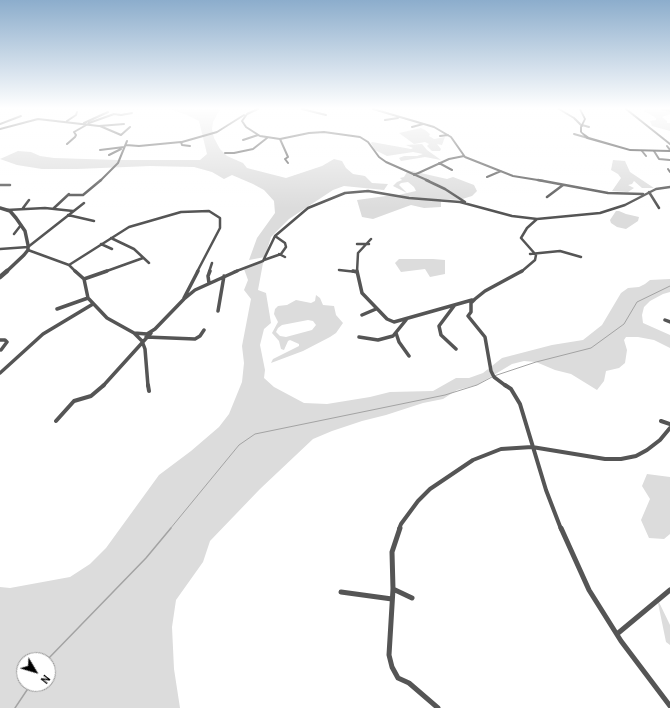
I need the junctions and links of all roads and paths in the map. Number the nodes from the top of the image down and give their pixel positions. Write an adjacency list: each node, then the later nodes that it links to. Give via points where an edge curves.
1 (127, 142): 8 (street)
2 (182, 142): 8 (street); 9 (street, via 182,145)
3 (261, 142): 15 (street, via 253,148)
4 (281, 142): 20 (street)
5 (368, 142): 26 (street, via 386,162)
6 (453, 142): 17 (street)
7 (602, 142): 12 (main road)
8 (125, 146): 11 (street); 16 (street); 42 (street, via 118,163 106,176 83,195 70,194)
9 (190, 146)
10 (667, 146): 14 (street)
11 (100, 150)
12 (642, 151): 13 (main road); 18 (street)
13 (654, 151): 14 (main road); 19 (street, via 659,159)
14 (670, 151)
15 (225, 153)
16 (110, 154)
17 (464, 156): 21 (street); 24 (street)
18 (646, 156)
19 (670, 160)
20 (288, 163)
21 (439, 163): 23 (street); 26 (street)
22 (668, 169): 25 (street)
23 (452, 170)
24 (500, 171): 27 (street); 30 (street)
25 (670, 172)
26 (414, 174): 39 (street)
27 (487, 177)
28 (0, 185): 29 (street)
29 (10, 185)
30 (563, 185): 33 (street); 35 (street)
31 (670, 187): 32 (street)
32 (649, 192): 34 (street); 43 (street)
33 (630, 194): 34 (street); 37 (street)
34 (644, 194): 37 (street)
35 (547, 197)
36 (29, 200): 41 (street)
37 (634, 200): 47 (street, via 630,205 596,214)
38 (84, 203): 45 (street)
39 (469, 204): 47 (street, via 512,216); 51 (street, via 352,191 308,208)
40 (0, 208): 44 (street)
41 (23, 208): 42 (street); 44 (street)
42 (54, 208): 45 (street)
43 (659, 208)
44 (7, 210): 49 (street)
45 (73, 211): 46 (street)
46 (68, 216): 48 (street); 58 (street)
47 (537, 219): 61 (street, via 521,238)
48 (94, 221)
49 (21, 226): 50 (street); 58 (street, via 27,236)
50 (14, 234)
51 (275, 236): 62 (street, via 287,246); 66 (street)
52 (111, 238): 54 (street); 65 (street, via 134,249); 77 (street, via 134,226 181,212 209,210 220,218 219,231)
53 (371, 239): 57 (street)
54 (101, 244): 60 (street); 69 (street)
55 (357, 244): 57 (street)
56 (369, 244): 57 (street)
57 (364, 245): 71 (street, via 358,253)
58 (28, 248): 59 (street); 69 (street); 73 (street, via 16,264)
59 (0, 249)
60 (112, 249)
61 (532, 253): 64 (street, via 560,251); 78 (street, via 537,257 521,272)
62 (279, 254): 63 (street); 66 (street)
63 (285, 257)
64 (580, 257)
65 (143, 258): 67 (street); 74 (street)
66 (263, 261): 72 (street)
67 (149, 263)
68 (212, 263): 75 (street, via 208,276)
69 (69, 265): 74 (street)
70 (339, 270): 71 (street)
71 (357, 272): 82 (street, via 362,293)
72 (224, 276): 75 (street); 83 (street)
73 (0, 278)
74 (84, 279): 76 (street)
75 (209, 283): 77 (street)
76 (88, 298): 79 (street); 81 (street)
77 (184, 299): 89 (street)
78 (475, 299): 80 (street); 105 (street, via 471,302 471,312 468,316 487,341 490,371 511,389 520,404)
79 (93, 304): 90 (street, via 107,318); 99 (street, via 42,334)
80 (455, 306): 85 (street); 96 (street, via 438,326 441,335)
81 (57, 309)
82 (376, 309): 84 (street); 85 (street, via 390,322)
83 (218, 311)
84 (362, 315)
85 (408, 318): 91 (street)
86 (665, 320): 87 (street)
87 (670, 322)
88 (204, 330): 92 (street, via 196,339)
89 (152, 332): 90 (street); 92 (street)
90 (134, 333): 95 (street)
91 (396, 333): 93 (street, via 378,340); 98 (street)
92 (146, 337): 95 (street)
93 (359, 338)
94 (0, 340): 97 (street, via 7,342)
95 (142, 341): 100 (street); 101 (street, via 98,391 74,401)
96 (456, 349)
97 (0, 350)
98 (409, 356)
99 (0, 373)
100 (149, 391)
101 (56, 421)
102 (661, 421): 103 (street)
103 (670, 424)
104 (670, 428): 105 (street, via 660,440 646,450 636,456 621,459 605,459)
105 (532, 447): 106 (street, via 501,449 477,457 446,476 418,501 396,535 392,552); 111 (street, via 571,551 589,590)
106 (393, 588): 109 (street); 110 (street)
107 (670, 590): 111 (street)
108 (341, 592): 110 (street)
109 (412, 598)
110 (392, 599): 113 (street, via 389,654 392,667 398,678 409,683)
111 (617, 634): 112 (street)
112 (670, 706)
113 (438, 708)

